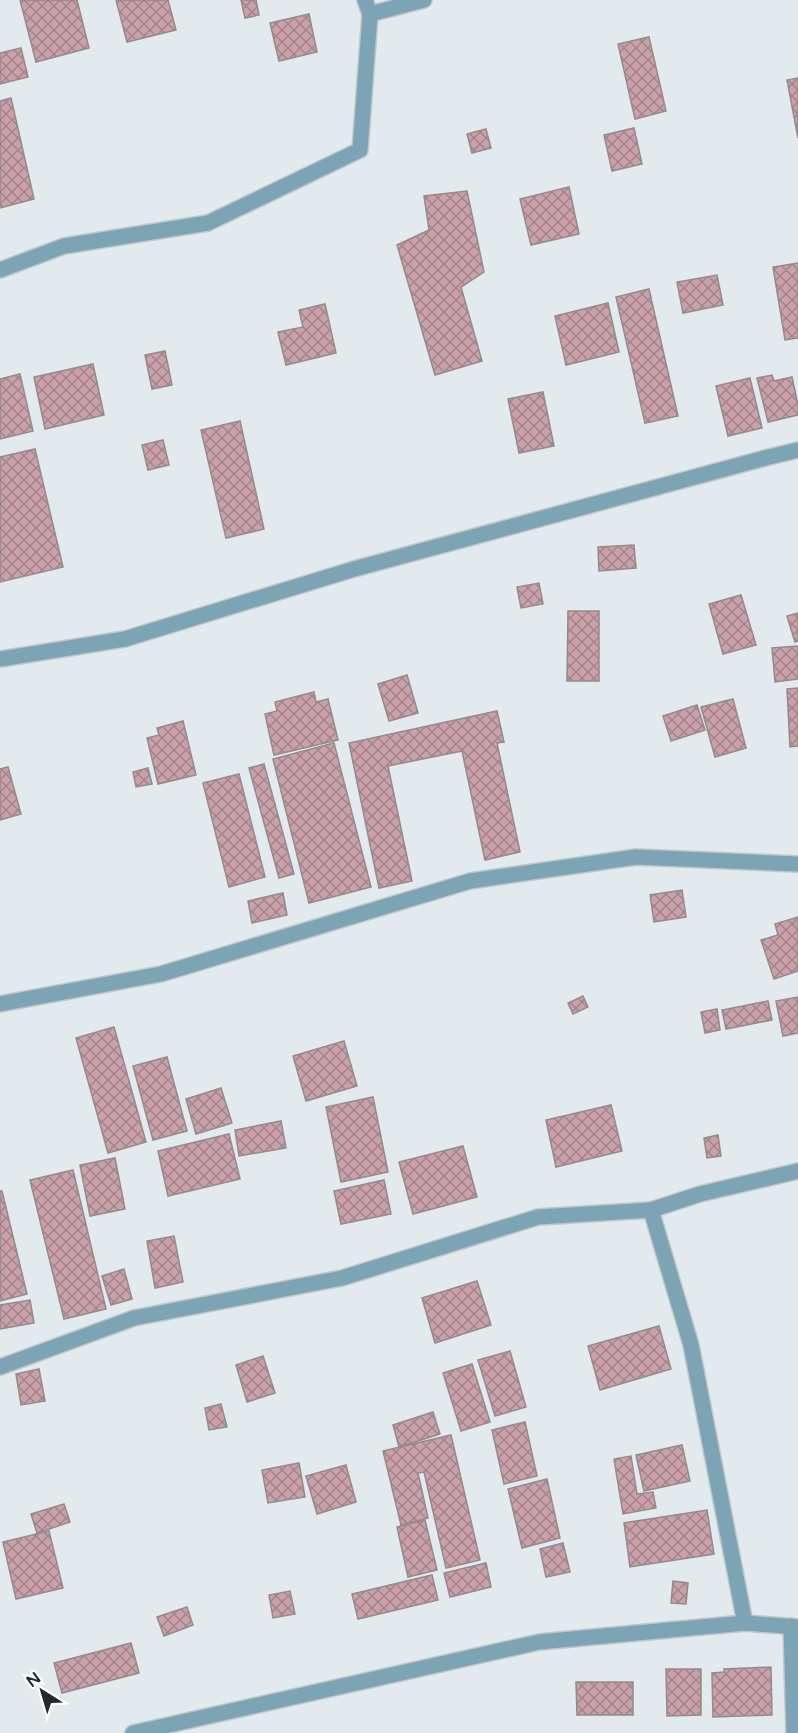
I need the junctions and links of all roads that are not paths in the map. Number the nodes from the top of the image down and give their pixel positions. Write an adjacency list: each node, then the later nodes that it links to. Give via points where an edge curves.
1 (424, 0): 2 (street)
2 (367, 7): 3 (street, via 360,150 208,223 64,246)
3 (0, 270)
4 (798, 450): 5 (street, via 354,569 125,639)
5 (0, 659)
6 (798, 864): 7 (street, via 636,857 470,881 161,974)
7 (0, 1004)
8 (798, 1171): 9 (street)
9 (651, 1210): 10 (street, via 538,1216 342,1278 134,1318); 11 (street, via 691,1345)
10 (0, 1367)
11 (745, 1623): 12 (street); 13 (street, via 539,1642)
12 (795, 1627): 14 (street)
13 (133, 1733)
14 (794, 1733)

